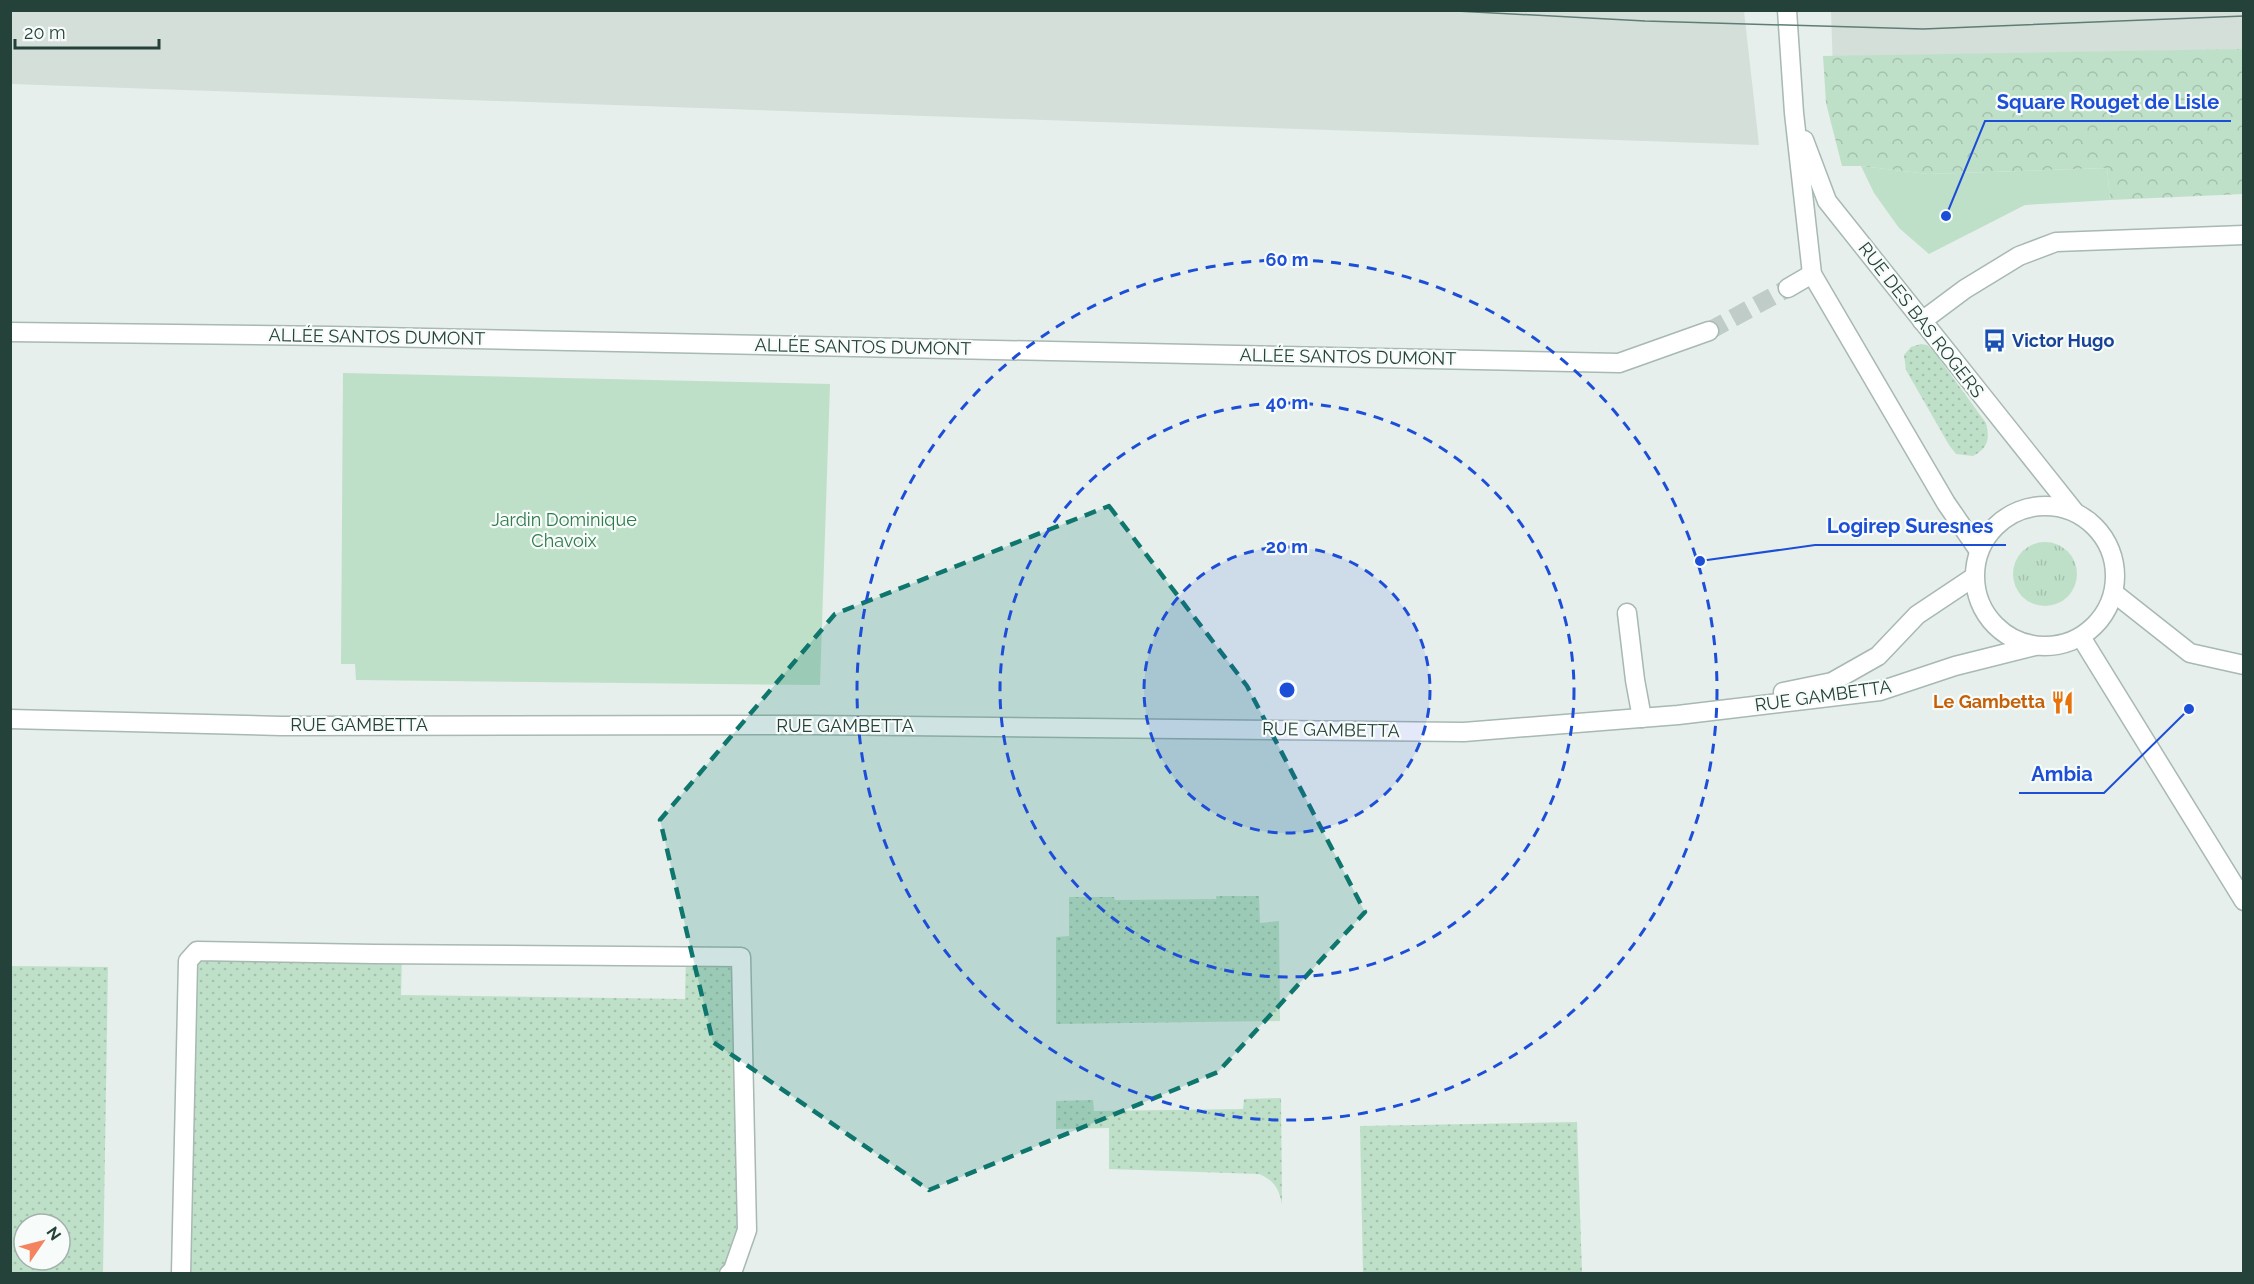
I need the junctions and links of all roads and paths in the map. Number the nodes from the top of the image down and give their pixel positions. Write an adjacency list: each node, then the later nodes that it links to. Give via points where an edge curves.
1 (1787, 10): 2 (street, RUE DES BAS ROGERS)
2 (1794, 113): 4 (street, RUE DES BAS ROGERS); 6 (street, RUE DES BAS ROGERS, via 1827,201)
3 (2244, 235): 6 (street, via 2056,242 2019,256)
4 (1812, 274): 5 (street); 10 (street, RUE DES BAS ROGERS, via 1946,503)
5 (1788, 288)
6 (1922, 321): 9 (street, RUE DES BAS ROGERS)
7 (10, 332): 8 (street, ALLÉE SANTOS DUMONT, via 1619,363)
8 (1709, 332)
9 (2074, 512): 10 (street, via 2052,506 2029,507 2008,516 1990,531); 12 (street, via 2091,522 2104,537 2116,574)
10 (1979, 551): 11 (street)
11 (1974, 577): 15 (street, via 1986,614 1999,630); 17 (street, RUE GAMBETTA, via 1917,615 1878,656 1832,682)
12 (2114, 593): 14 (street, via 2101,618); 16 (street, via 2190,653)
13 (1628, 614): 18 (street)
14 (2081, 637): 15 (street, via 2051,646); 20 (street)
15 (2035, 646): 17 (street, RUE GAMBETTA, via 1954,666 1881,691)
16 (2244, 665)
17 (1678, 715): 18 (street, RUE GAMBETTA)
18 (1642, 718): 19 (street, RUE GAMBETTA, via 1464,732 812,725 281,726)
19 (10, 719)
20 (2244, 901)
21 (181, 1274): 22 (street, via 188,961 197,951 741,957 747,1230)
22 (729, 1274)

